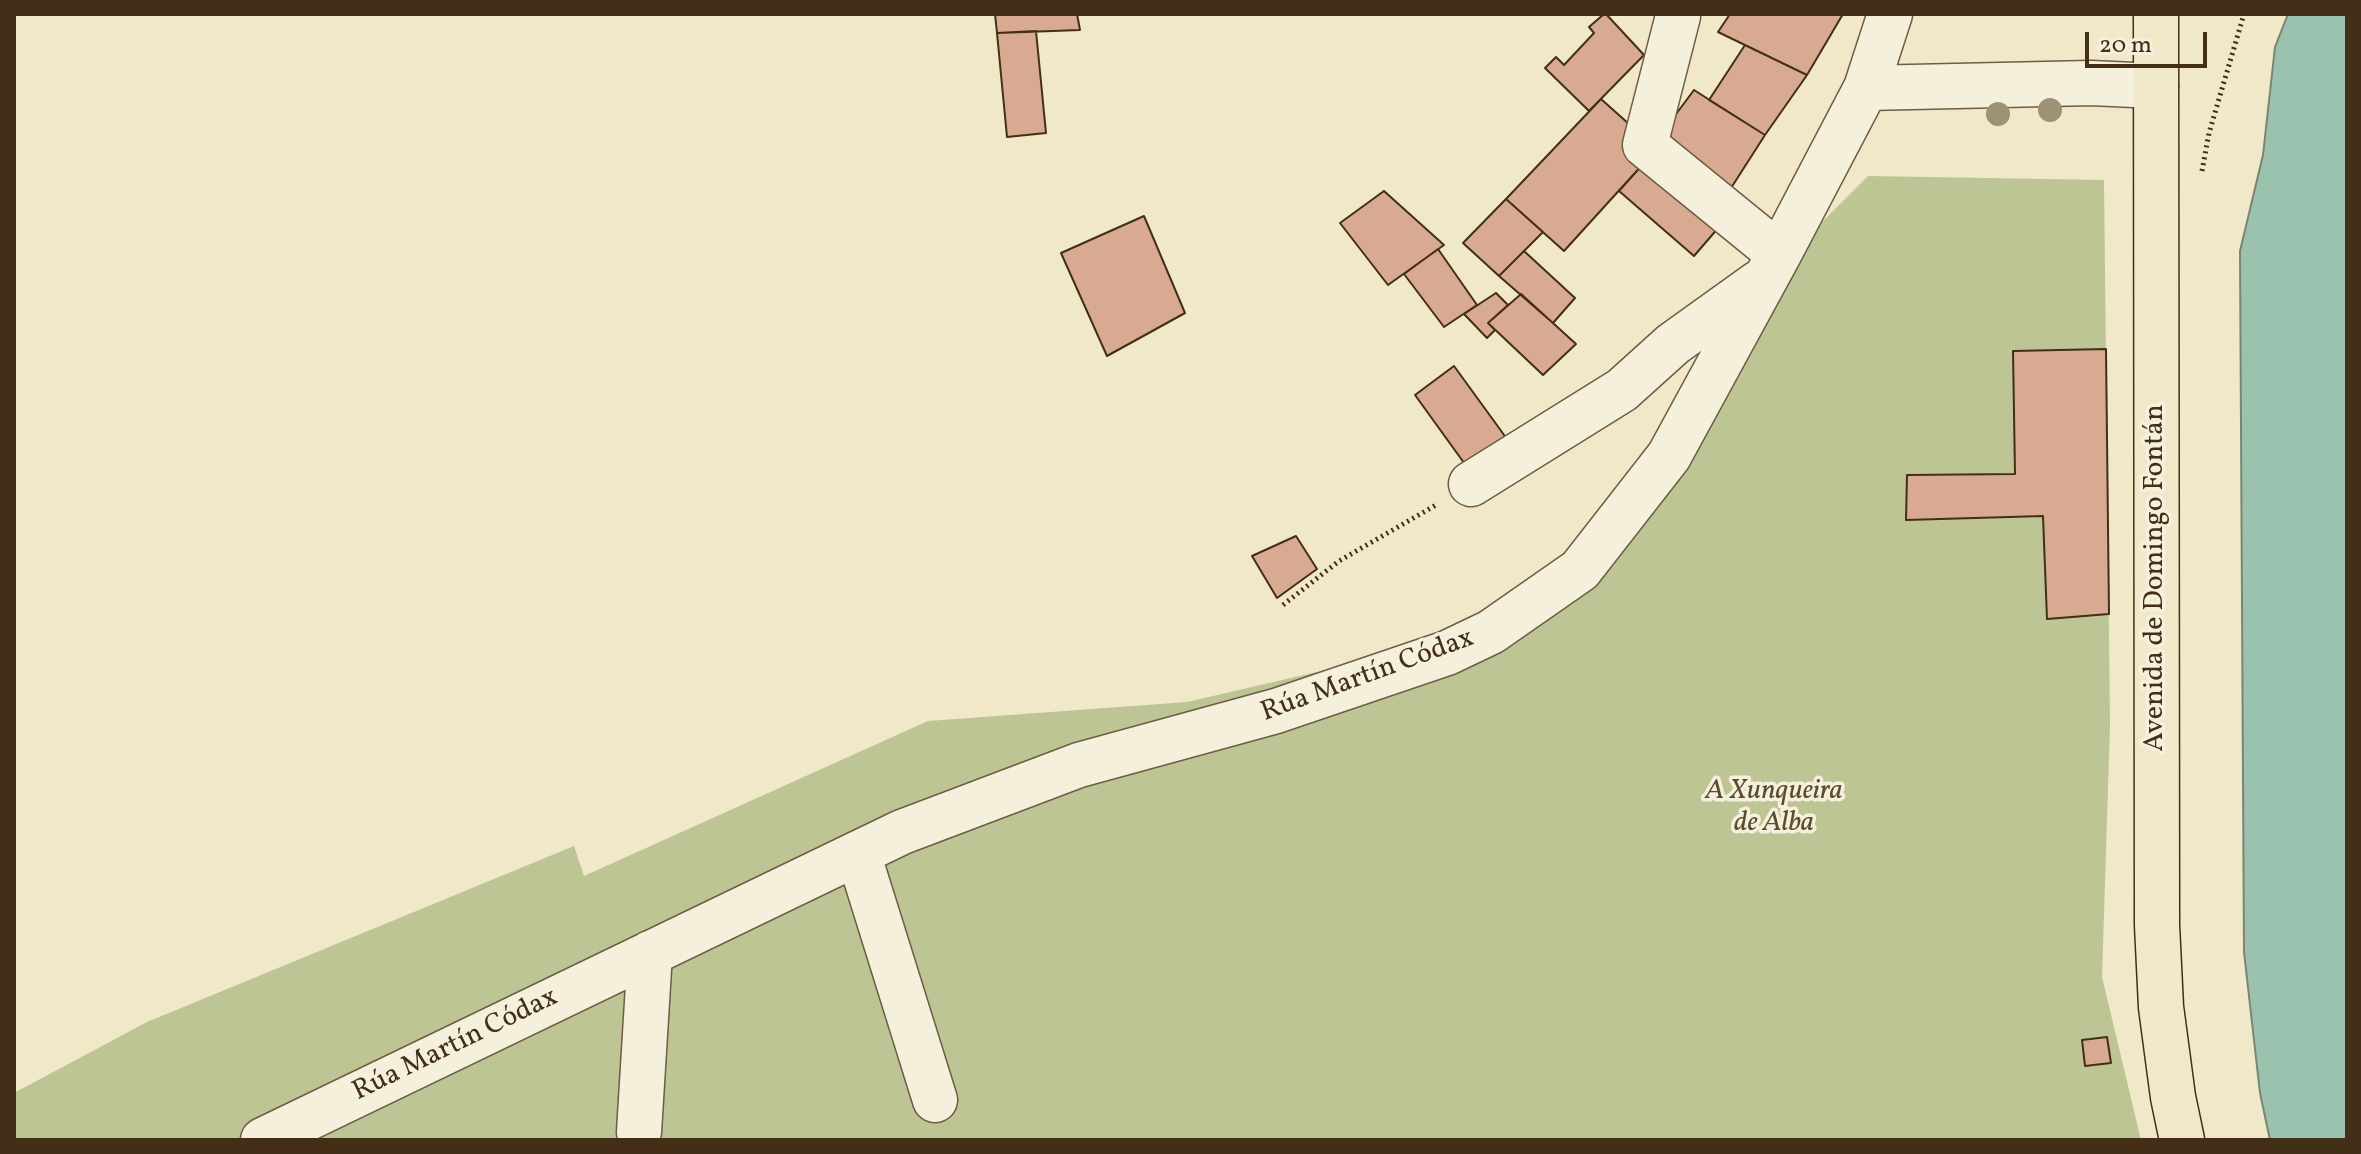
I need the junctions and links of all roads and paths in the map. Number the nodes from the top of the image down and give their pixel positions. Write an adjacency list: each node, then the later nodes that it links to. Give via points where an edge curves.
1 (1677, 14): 8 (street, via 1645,145)
2 (1890, 14): 6 (street, Rúa Martín Códax)
3 (2156, 14): 5 (main road, Avenida de Domingo Fontán)
4 (2244, 14): 7 (path)
5 (2156, 86): 6 (street); 16 (main road, Avenida de Domingo Fontán, via 2157,925 2161,1007)
6 (1866, 88): 8 (street, Rúa Martín Códax)
7 (2200, 179)
8 (1773, 266): 9 (street, Rúa Martín Códax, via 1622,390); 11 (street, Rúa Martín Códax, via 1669,456 1580,570 1491,632 1447,653 1276,711 1079,765)
9 (1471, 484): 10 (path, via 1339,561)
10 (1283, 605)
11 (858, 853): 12 (street, Rúa Martín Códax); 13 (street)
12 (650, 953): 14 (street); 15 (street, Rúa Martín Códax)
13 (935, 1100)
14 (639, 1132)
15 (263, 1140)
16 (2182, 1140)

